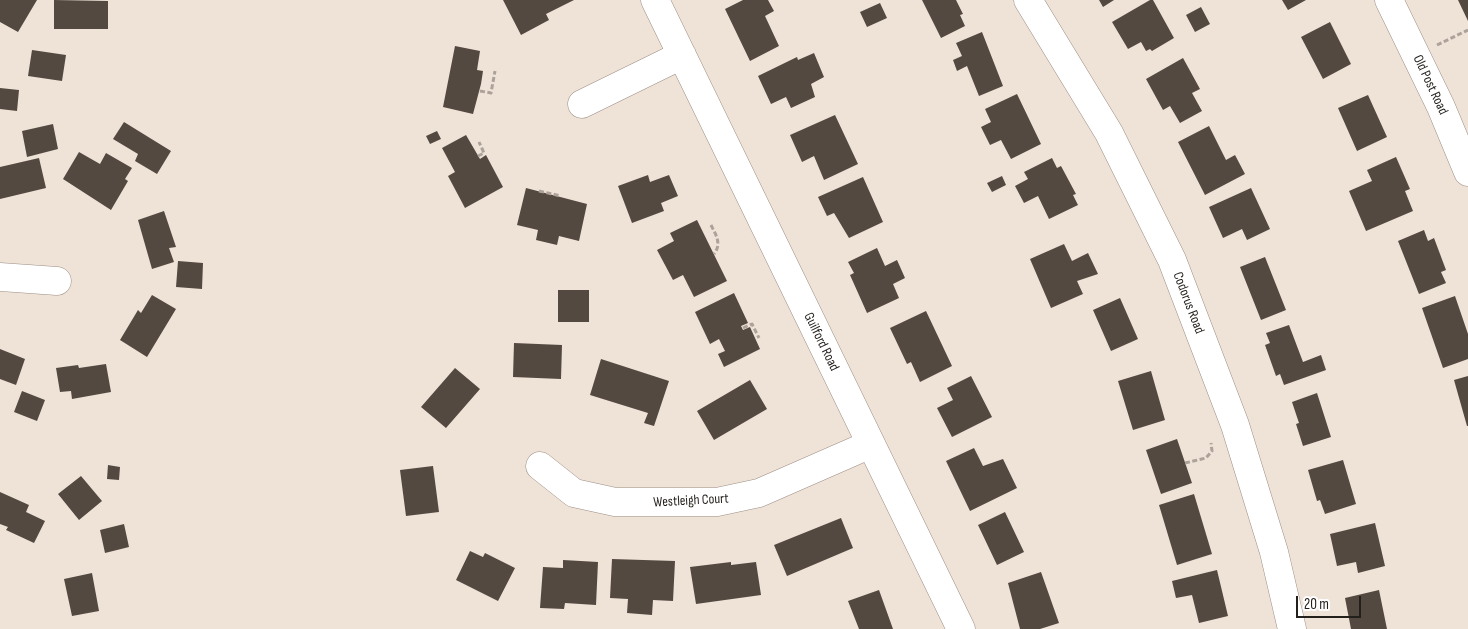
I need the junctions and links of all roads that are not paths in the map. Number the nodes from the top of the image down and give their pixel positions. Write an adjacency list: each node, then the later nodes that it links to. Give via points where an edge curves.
1 (655, 0): 4 (street, Guilford Road)
2 (1028, 0): 12 (street, Codorus Road, via 1109,133 1172,260 1235,425 1274,552)
3 (1389, 0): 6 (street, Old Post Road, via 1441,107)
4 (682, 55): 5 (street); 9 (street, Guilford Road)
5 (582, 104)
6 (1468, 172)
7 (0, 277): 8 (street)
8 (57, 281)
9 (871, 444): 10 (street, Westleigh Court, via 760,493 717,502 615,502 574,493); 11 (street, Guilford Road)
10 (540, 466)
11 (961, 629)
12 (1292, 629)

